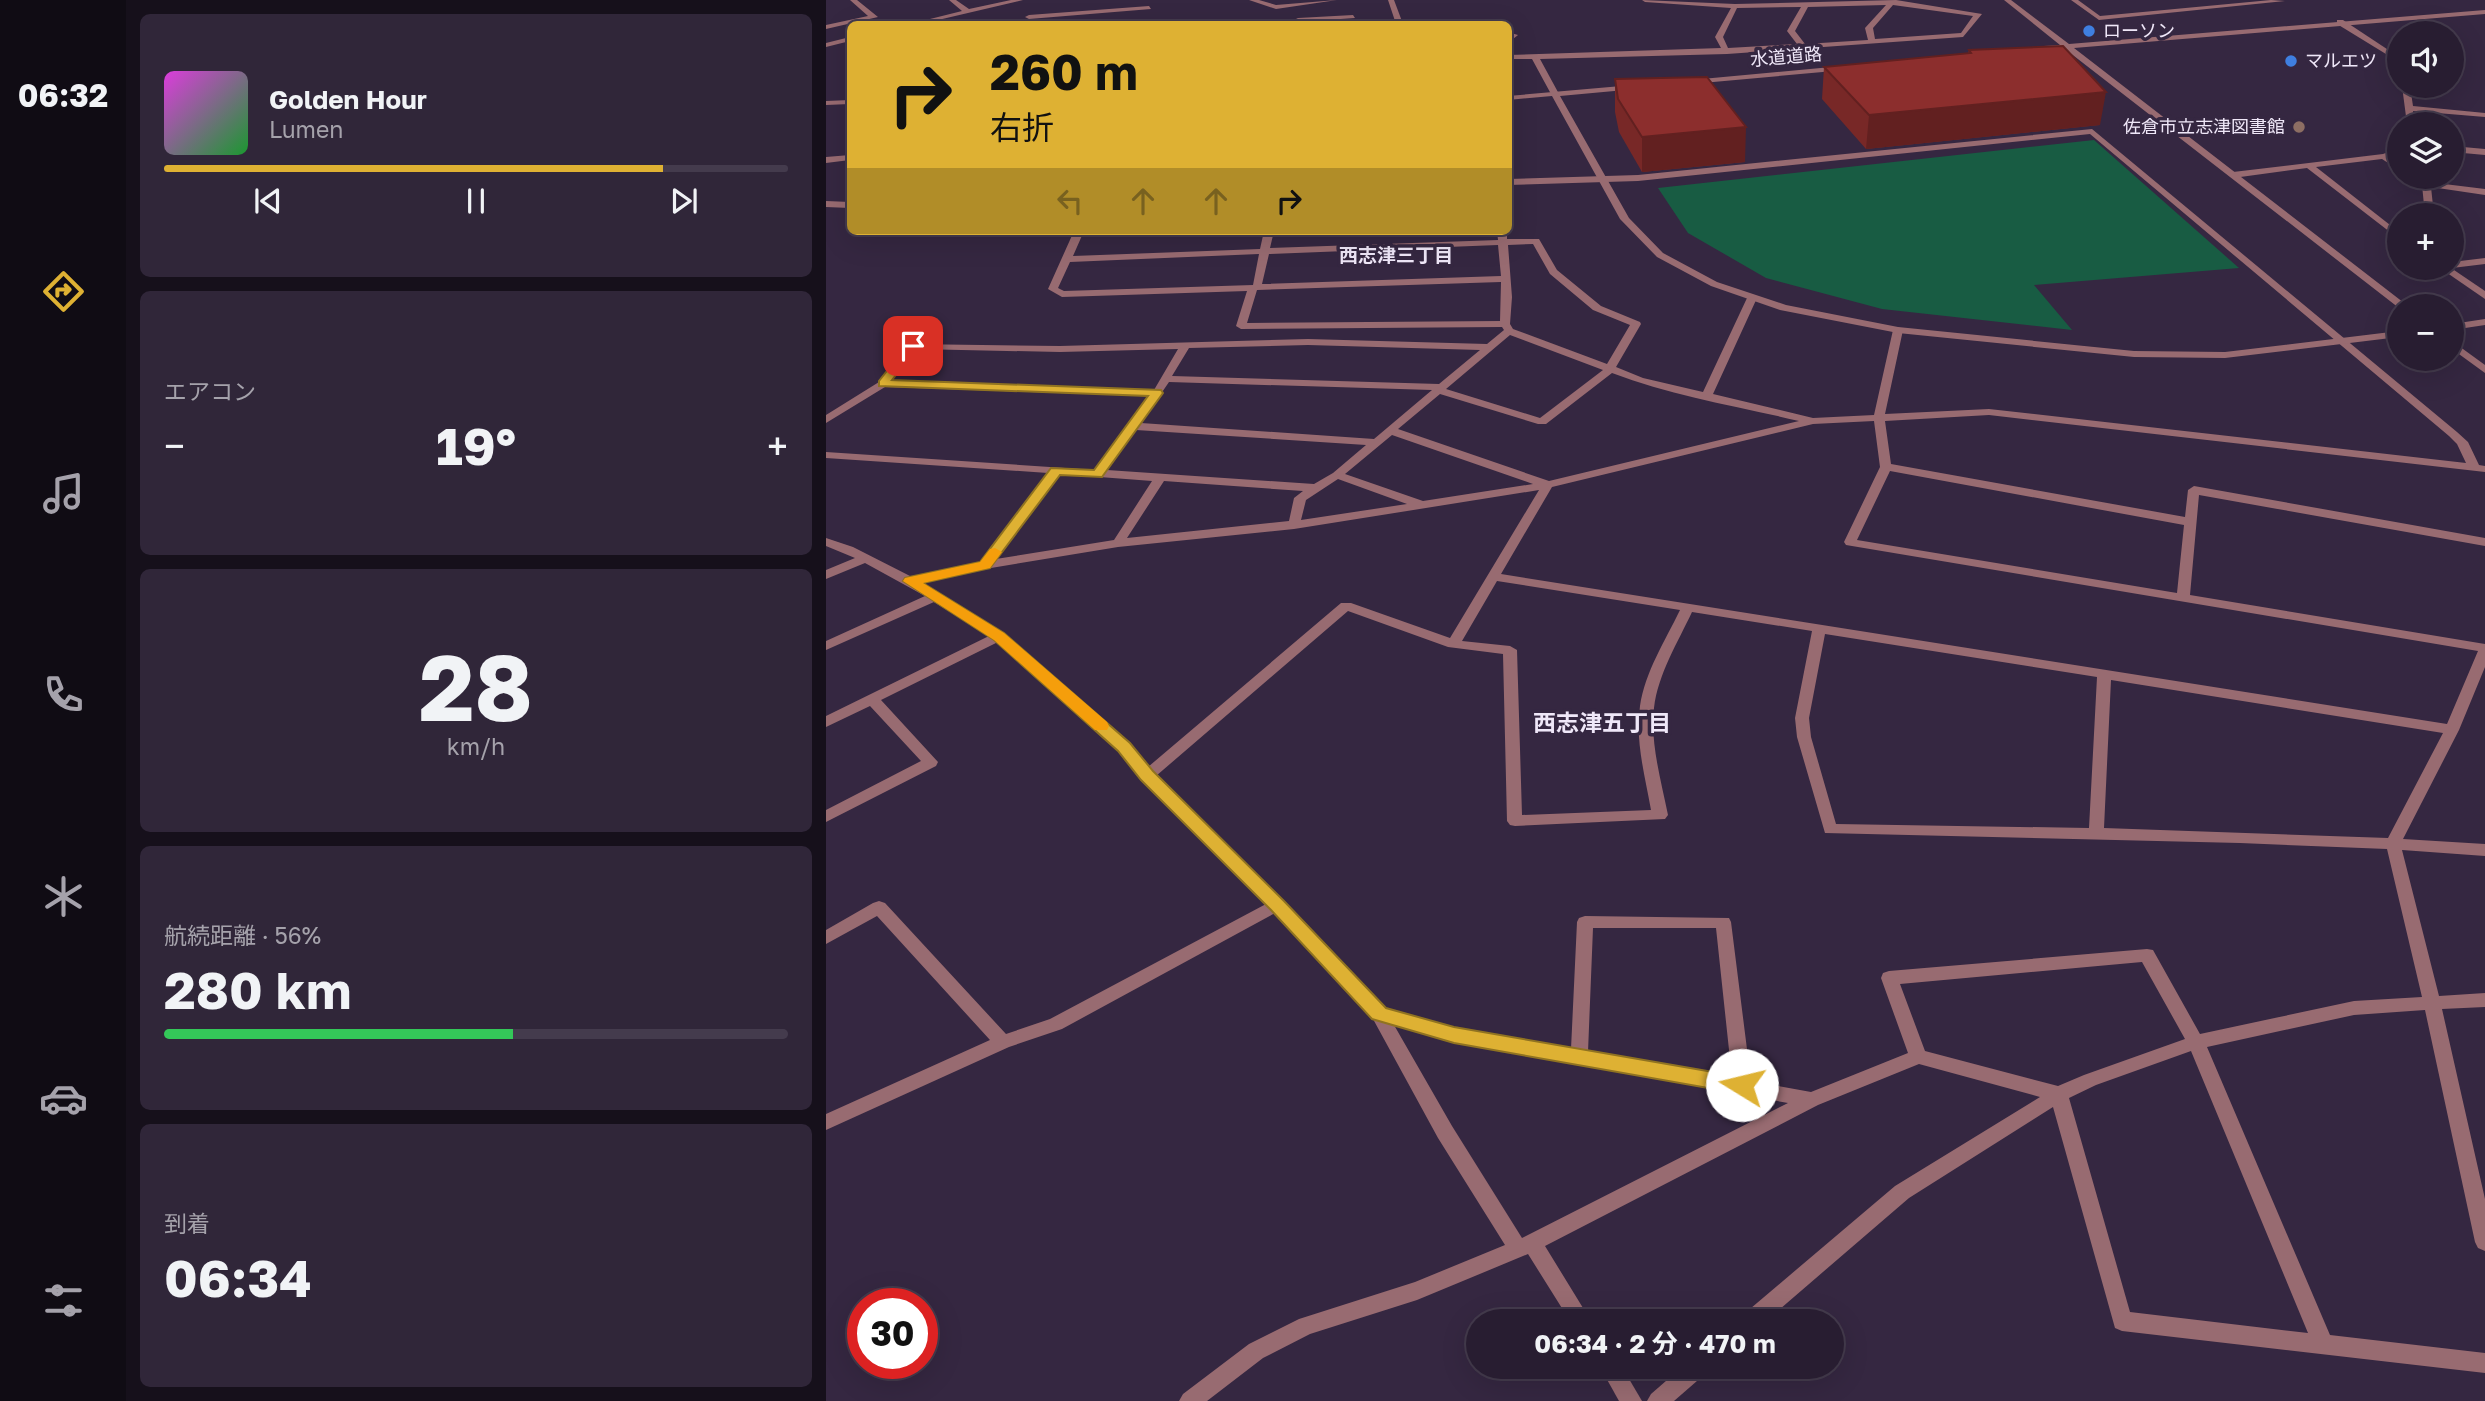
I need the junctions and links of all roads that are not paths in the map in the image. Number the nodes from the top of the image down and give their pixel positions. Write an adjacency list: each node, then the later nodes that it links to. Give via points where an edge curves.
1 (853, 0): 20 (street, via 874,16)
2 (952, 0): 16 (street)
3 (1020, 0): 16 (street)
4 (1252, 0): 14 (street)
5 (1334, 0): 14 (street)
6 (1391, 0): 24 (street)
7 (1645, 0): 13 (street)
8 (2007, 0): 32 (street)
9 (2074, 0): 10 (street, via 2099,18)
10 (2280, 0)
11 (1892, 2): 12 (street); 28 (street, via 1869,28); 28 (street, via 1979,14 1964,34)
12 (1805, 5): 13 (street); 31 (street, via 1791,31)
13 (1735, 6): 35 (street, via 1719,37)
14 (1276, 7): 22 (street)
15 (1149, 8): 18 (street)
16 (968, 12): 21 (street)
17 (2485, 12): 26 (street)
18 (1029, 17)
19 (1353, 17): 23 (street)
20 (852, 21)
21 (928, 21)
22 (1299, 21)
23 (1311, 21)
24 (1399, 21)
25 (847, 22): 27 (street)
26 (2340, 22): 32 (street); 34 (street)
27 (826, 27)
28 (1871, 39): 31 (street)
29 (847, 41): 30 (street)
30 (826, 45)
31 (1802, 45): 35 (street)
32 (2067, 47): 33 (street); 57 (street)
33 (2032, 50)
34 (2387, 50)
35 (1727, 52): 37 (street)
36 (1512, 57): 37 (street)
37 (1535, 57): 41 (street)
38 (1854, 66): 39 (street, 水道道路)
39 (1678, 83)
40 (1637, 87): 41 (street)
41 (1555, 94): 42 (street); 58 (street)
42 (1512, 98)
43 (2408, 98): 46 (street)
44 (847, 102): 45 (street)
45 (826, 103)
46 (2410, 108): 47 (street); 48 (street)
47 (2410, 112)
48 (2485, 115)
49 (2464, 150): 50 (street)
50 (2485, 152)
51 (2387, 155): 52 (street)
52 (2384, 156): 54 (street); 56 (street)
53 (847, 158): 55 (street)
54 (2387, 158)
55 (826, 160)
56 (2308, 165): 57 (street); 64 (street)
57 (2233, 175): 75 (street)
58 (1604, 180): 59 (street); 77 (street, via 1625,219 1660,255); 83 (street, via 2092,131)
59 (1512, 182)
60 (2463, 189): 61 (street)
61 (2485, 192)
62 (826, 204): 63 (street)
63 (847, 205)
64 (2387, 225)
65 (1077, 235): 69 (street)
66 (1268, 235): 68 (street)
67 (1502, 237): 68 (street); 72 (street); 87 (street, via 1536,241 1553,272 1597,308 1636,324)
68 (1265, 251): 69 (street); 74 (street)
69 (1068, 259): 74 (street, via 1053,289 1062,294)
70 (2485, 261): 71 (street)
71 (2464, 264)
72 (1506, 279): 74 (street); 80 (street)
73 (2462, 280): 76 (street)
74 (1255, 288): 80 (street, via 1241,326)
75 (2387, 294)
76 (2485, 296)
77 (1752, 298): 81 (street, via 1817,316); 93 (street)
78 (2485, 322): 79 (street)
79 (2464, 325)
80 (1507, 327): 85 (street); 87 (street)
81 (1898, 330): 83 (street, via 2182,356); 94 (street)
82 (2387, 336): 83 (street)
83 (2343, 341): 102 (street, via 2453,434)
84 (1185, 346): 85 (street, via 1308,342); 89 (street); 90 (street, via 913,346)
85 (1490, 347): 91 (street)
86 (2464, 353): 88 (street)
87 (1609, 370): 91 (street, via 1542,422); 93 (street)
88 (2485, 370)
89 (1166, 379): 91 (street); 92 (street)
90 (883, 384): 92 (street); 95 (street)
91 (1439, 388): 98 (street)
92 (1157, 393): 97 (street)
93 (1706, 397): 96 (street)
94 (1879, 417): 96 (street); 101 (street); 102 (street, via 1989,412)
95 (826, 420)
96 (1813, 421): 107 (street)
97 (1133, 426): 99 (street); 104 (street)
98 (1391, 430): 99 (street); 107 (street)
99 (1375, 442): 105 (street)
100 (826, 455): 103 (street)
101 (1886, 467): 110 (street); 121 (street, via 1850,542)
102 (2479, 468)
103 (1056, 471): 104 (street); 116 (street)
104 (1098, 474): 106 (street)
105 (1338, 475): 108 (street); 109 (street)
106 (1160, 478): 108 (street); 114 (street)
107 (1548, 485): 109 (street); 118 (street)
108 (1316, 488): 111 (street, via 1300,498)
109 (1425, 506): 111 (street)
110 (2190, 522): 113 (street, via 2194,490); 121 (street)
111 (1294, 525): 114 (street)
112 (826, 542): 115 (street)
113 (2485, 542)
114 (1118, 543): 116 (street)
115 (864, 558): 117 (street); 119 (street)
116 (985, 565): 119 (street)
117 (826, 575)
118 (1492, 576): 122 (street); 125 (street)
119 (910, 581): 120 (street)
120 (934, 597): 124 (street); 126 (street)
121 (2183, 599): 127 (street)
122 (1688, 607): 123 (street); 125 (street, via 1647,708 1660,815 1515,821 1510,650)
123 (1819, 629): 128 (street); 134 (street, via 1802,718 1830,829)
124 (999, 636): 129 (street); 132 (street, via 1124,747)
125 (1453, 644): 132 (street, via 1346,606)
126 (826, 646)
127 (2485, 649): 131 (street)
128 (2104, 675): 131 (street); 134 (street)
129 (872, 699): 130 (street); 133 (street, via 931,762)
130 (826, 722)
131 (2452, 730): 135 (street)
132 (1147, 776): 137 (street)
133 (826, 817)
134 (2096, 834): 135 (street)
135 (2393, 843): 136 (street); 140 (street)
136 (2485, 850)
137 (1277, 905): 141 (street); 142 (street, via 1056,1024)
138 (826, 938): 142 (street, via 878,908)
139 (2485, 1000): 140 (street)
140 (2432, 1002): 143 (street, via 2354,1008); 150 (street)
141 (1379, 1014): 145 (street, via 1454,1035); 152 (street, via 1445,1132)
142 (1003, 1042): 149 (street)
143 (2196, 1042): 144 (street, via 2147,955 1889,978); 147 (street); 155 (street)
144 (1918, 1056): 147 (street); 148 (street)
145 (1578, 1058): 146 (street); 146 (street, via 1585,922 1723,922)
146 (1742, 1085): 148 (street)
147 (2059, 1094): 154 (street, via 1902,1192); 155 (street, via 2122,1321)
148 (1812, 1100): 152 (street)
149 (826, 1122)
150 (2481, 1204): 151 (street)
151 (2485, 1242)
152 (1525, 1246): 153 (street); 159 (street, via 1417,1291 1306,1326 1256,1351)
153 (1572, 1309)
154 (1765, 1309)
155 (2323, 1343): 156 (street)
156 (2485, 1363)
157 (1617, 1379): 160 (street)
158 (1684, 1379): 161 (street)
159 (1190, 1401)
160 (1631, 1401)
161 (1658, 1401)

